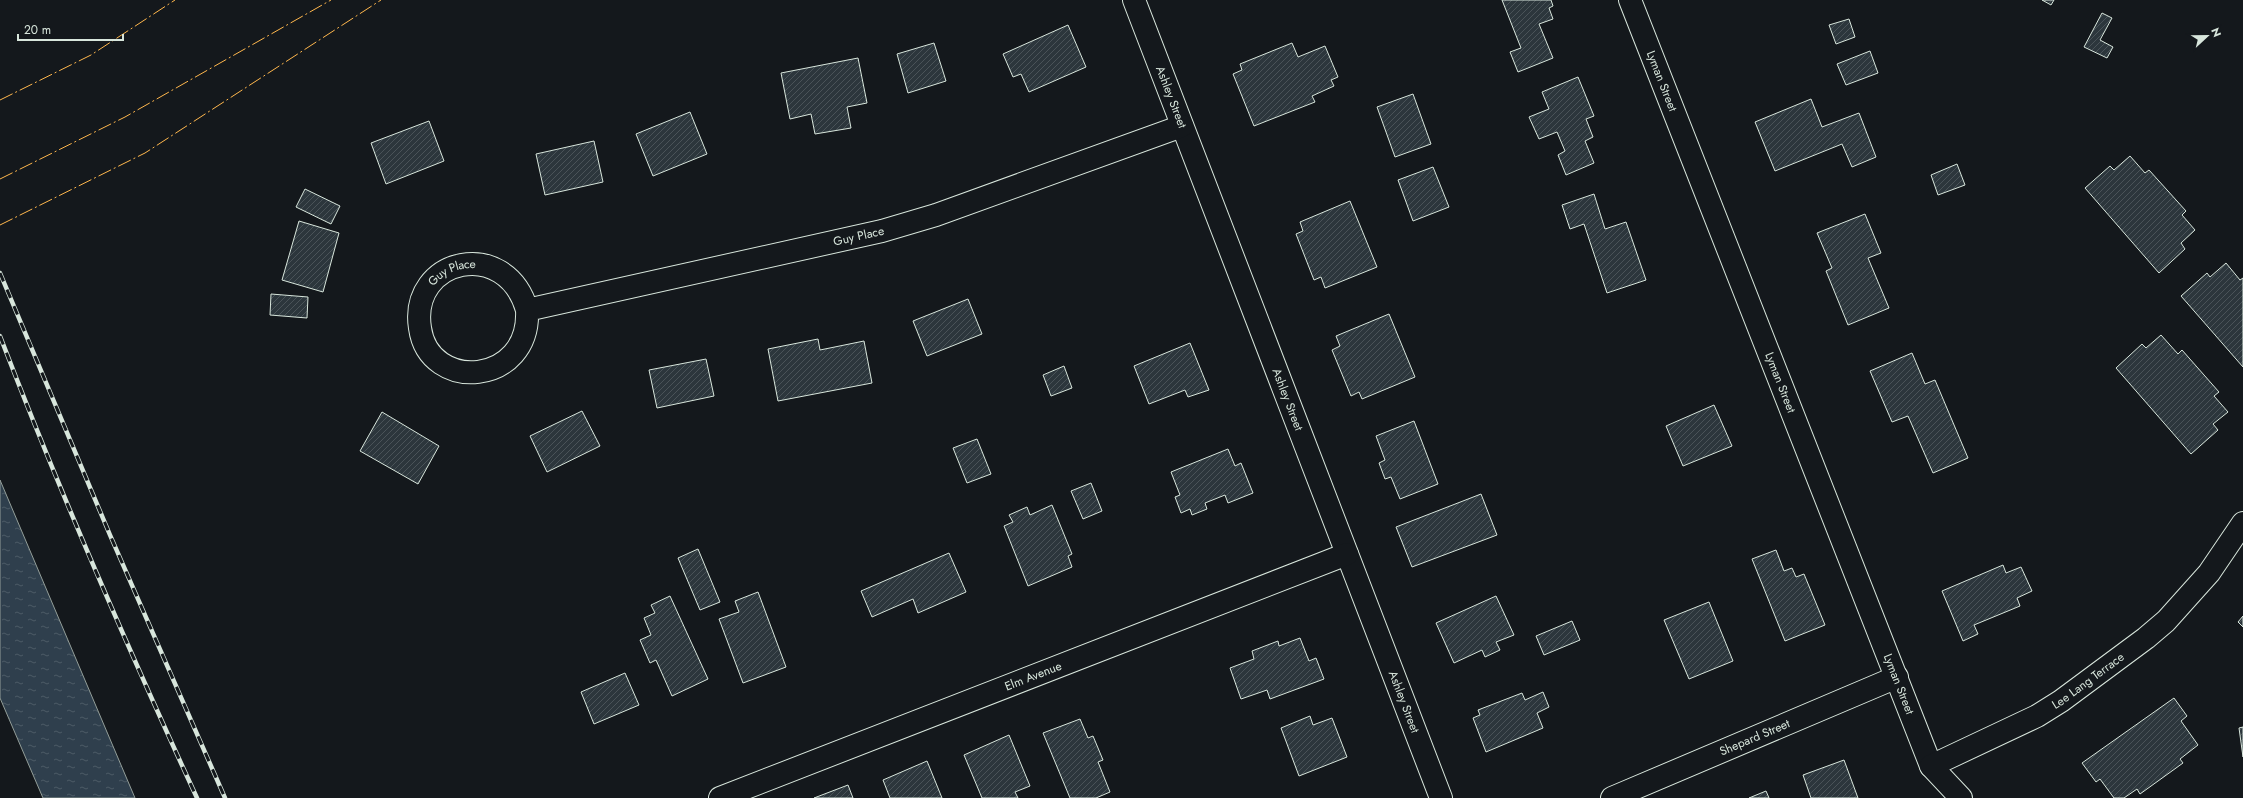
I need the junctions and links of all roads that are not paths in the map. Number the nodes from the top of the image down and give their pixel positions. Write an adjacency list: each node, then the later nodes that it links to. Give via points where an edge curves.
1 (1134, 0): 3 (street, Ashley Street)
2 (1630, 0): 7 (street, Lyman Street)
3 (1182, 126): 4 (street, Guy Place, via 936,215 882,231); 6 (street, Ashley Street)
4 (527, 310): 4 (street, Guy Place, via 525,334 514,355 504,363 482,372 471,373 447,366 429,351 420,329 420,307 428,287 444,272 464,264 486,265 505,274 520,290)
5 (2243, 523): 8 (street, Lee Lang Terrace, via 2209,573 2166,621 2146,638 2037,716)
6 (1347, 554): 9 (street, Elm Avenue); 10 (street, Ashley Street)
7 (1897, 677): 8 (street, Lyman Street); 11 (street, Shepard Street)
8 (1931, 766): 12 (street)
9 (720, 798)
10 (1441, 798)
11 (1612, 798)
12 (1961, 798)

